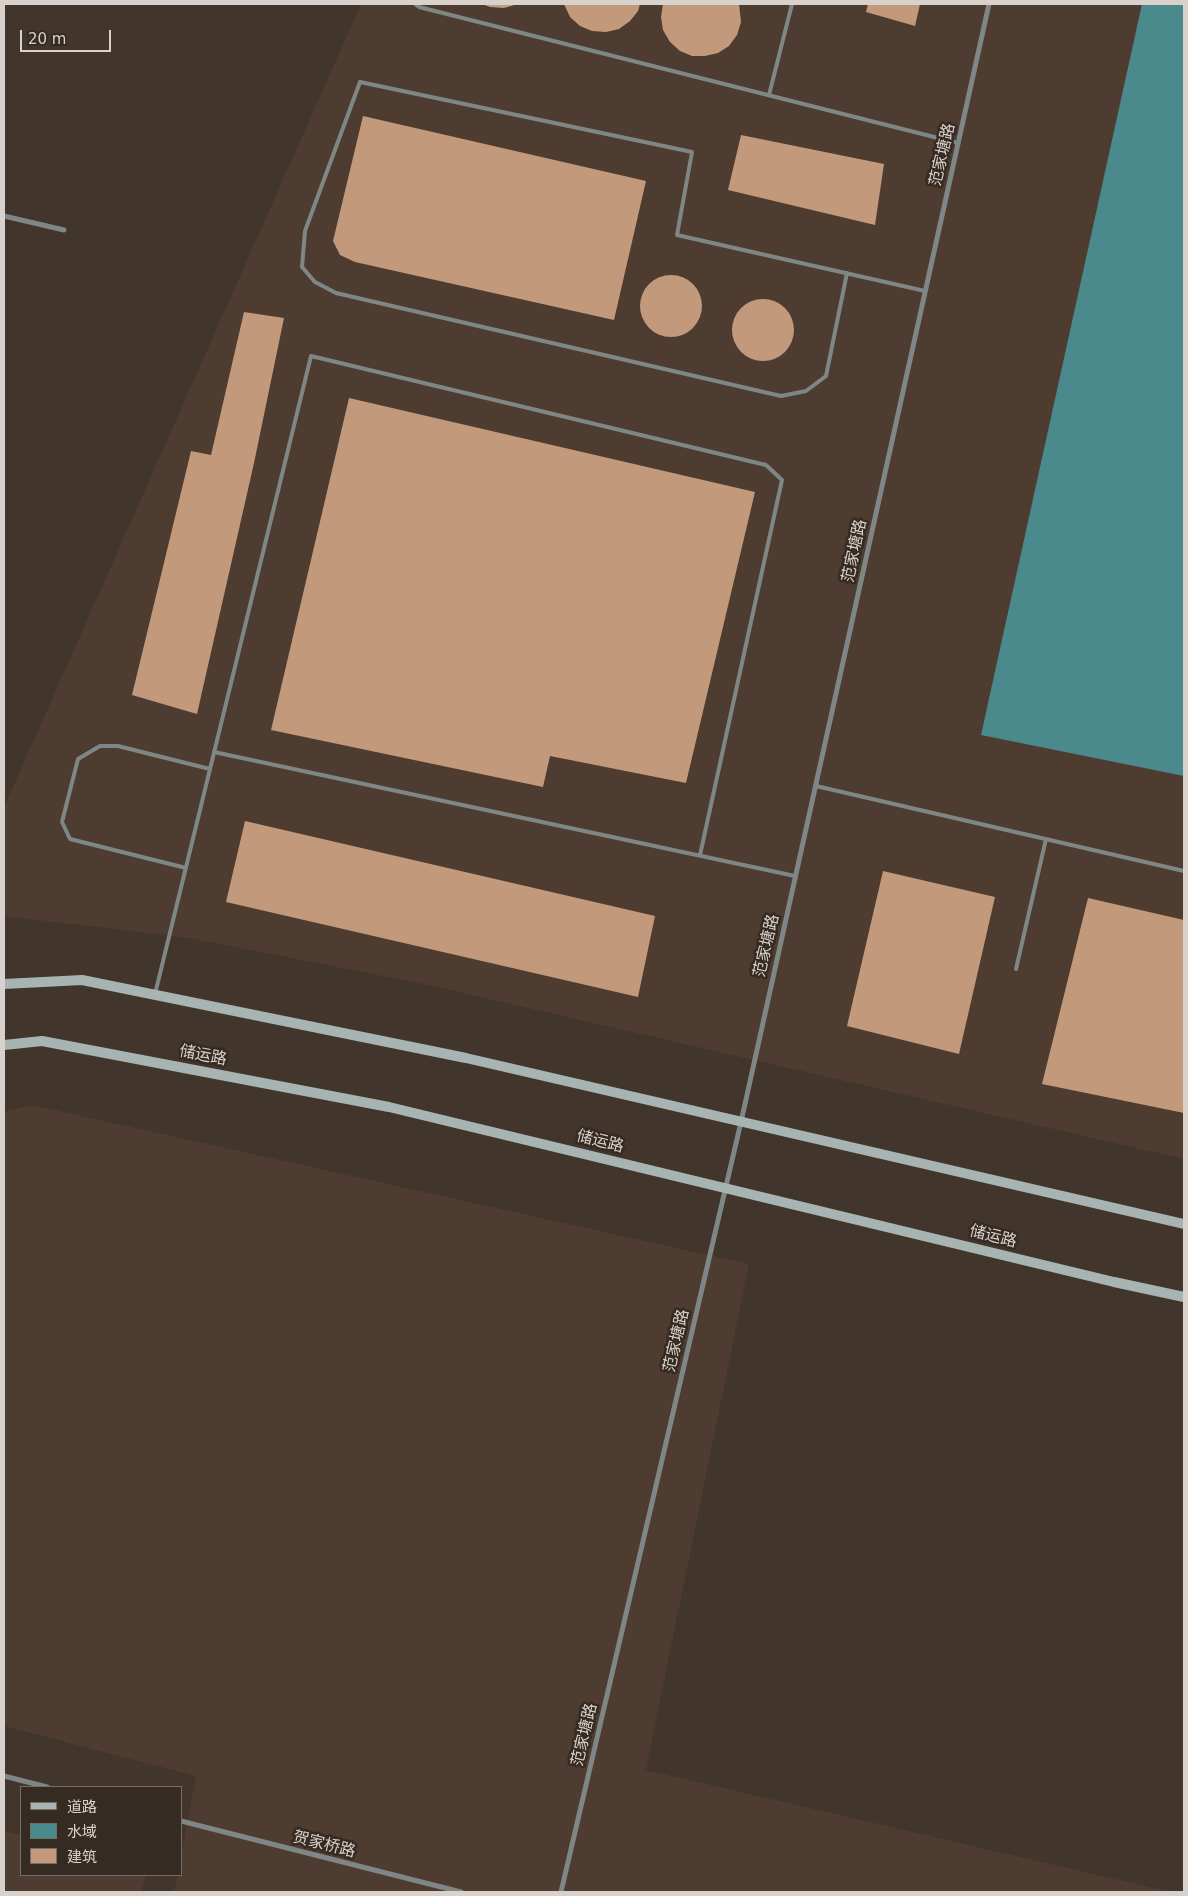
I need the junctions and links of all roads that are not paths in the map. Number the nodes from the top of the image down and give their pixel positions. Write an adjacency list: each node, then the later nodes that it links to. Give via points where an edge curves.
1 (415, 4): 4 (lane)
2 (792, 4): 4 (lane)
3 (990, 4): 5 (street, 范家塘路)
4 (769, 95): 5 (lane)
5 (958, 143): 9 (street, 范家塘路)
6 (4, 216): 7 (street)
7 (64, 230)
8 (847, 273): 8 (lane, via 677,234 692,152 360,82 305,231 302,267 316,282 336,293 780,396 806,391 826,376); 9 (lane)
9 (925, 290): 12 (street, 范家塘路)
10 (214, 752): 11 (lane); 14 (lane); 14 (lane, via 311,356 766,465 782,480)
11 (210, 768): 15 (lane); 15 (lane, via 118,746 100,746 78,759 62,822 70,839)
12 (816, 786): 13 (lane); 17 (street, 范家塘路)
13 (1046, 839): 16 (lane); 18 (lane)
14 (700, 855): 17 (lane)
15 (186, 868): 20 (lane)
16 (1184, 871)
17 (796, 876): 22 (street, 范家塘路)
18 (1016, 969)
19 (4, 984): 20 (main road, via 82,980)
20 (154, 994): 22 (main road, via 466,1058)
21 (4, 1045): 23 (main road, 储运路, via 42,1041 389,1107)
22 (741, 1122): 23 (street, 范家塘路); 24 (main road)
23 (726, 1188): 25 (main road, 储运路); 30 (street, 范家塘路)
24 (1184, 1224)
25 (1184, 1297)
26 (4, 1776): 27 (street)
27 (43, 1786)
28 (182, 1821): 29 (street, 贺家桥路)
29 (461, 1892)
30 (561, 1892)

